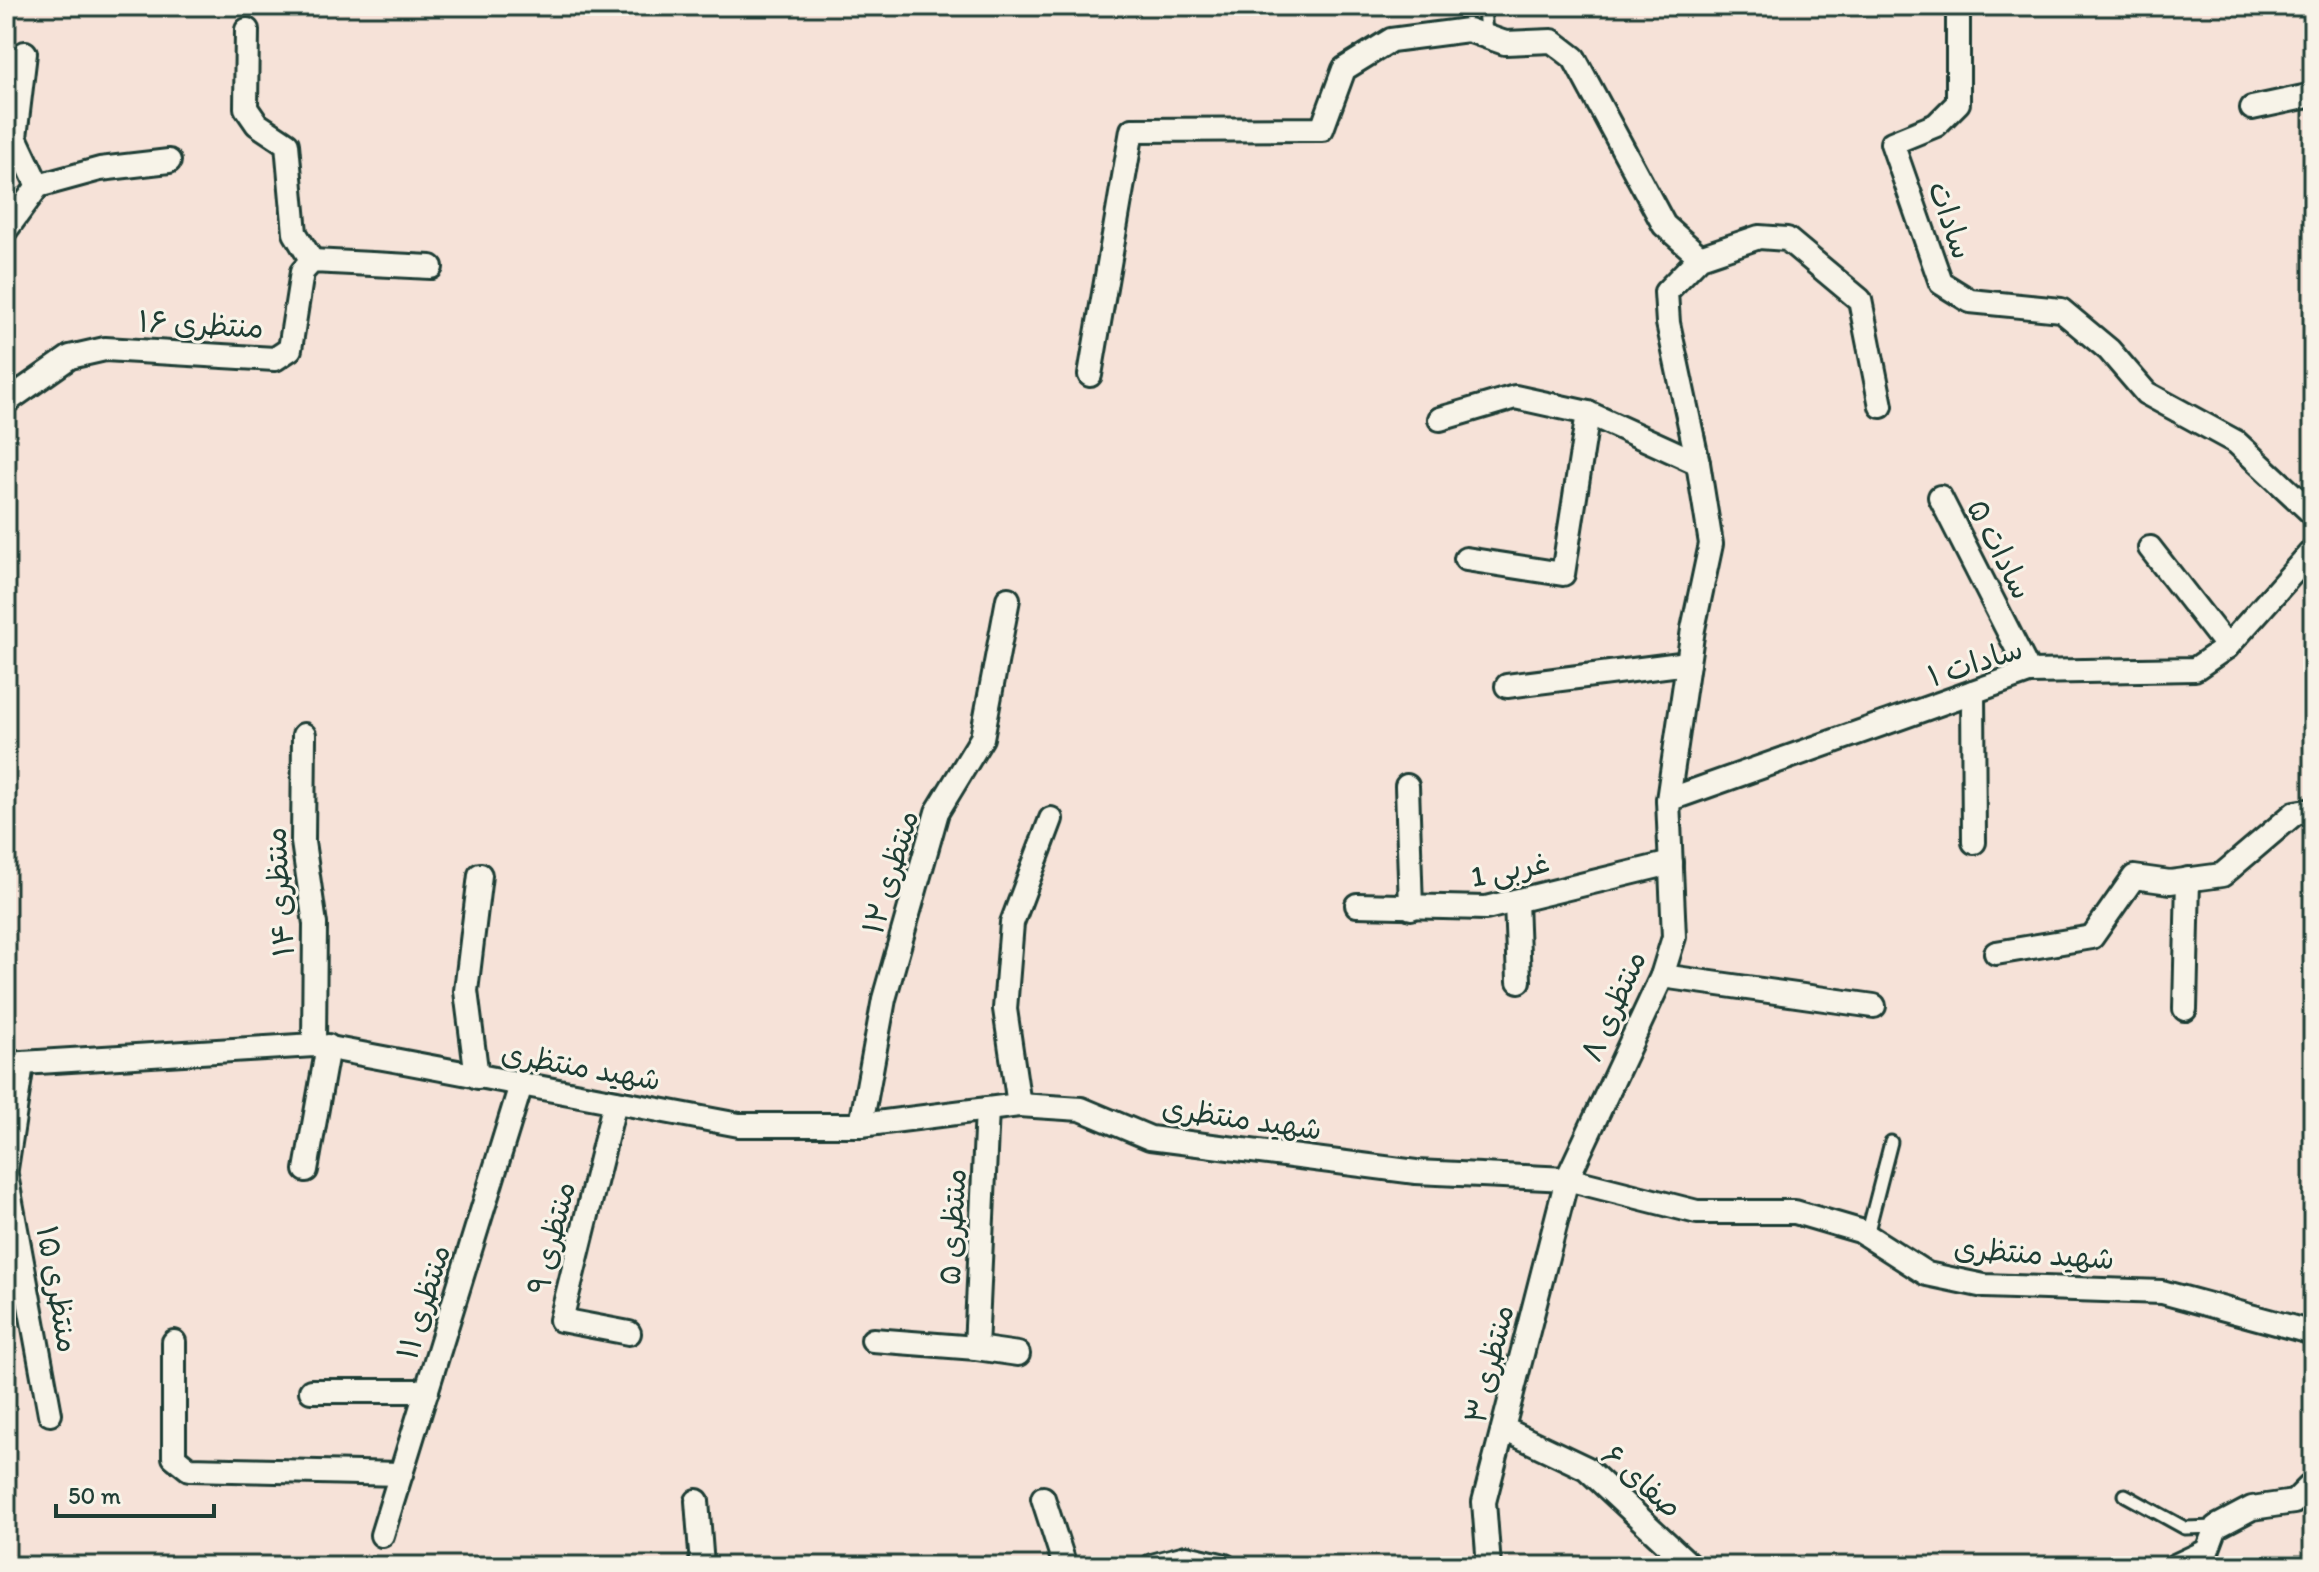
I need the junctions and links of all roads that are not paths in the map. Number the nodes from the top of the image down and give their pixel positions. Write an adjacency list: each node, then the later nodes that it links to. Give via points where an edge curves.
1 (1484, 6): 4 (lane)
2 (1958, 6): 21 (street, سادات, via 1958,103 1936,125 1892,143 1941,283 1970,301 2061,310 2109,350 2146,393 2236,442)
3 (247, 30): 12 (street, via 246,108 257,124 287,144 295,233)
4 (1486, 36): 11 (street, via 1505,43 1552,41 1574,58 1664,225); 14 (street, via 1468,30 1391,40 1344,69 1322,129 1132,130)
5 (25, 53): 9 (street, via 15,137)
6 (2313, 95): 7 (street)
7 (2252, 108)
8 (169, 161): 9 (street, via 100,169)
9 (38, 186): 10 (street)
10 (6, 230)
11 (1700, 257): 16 (street, via 1759,237 1787,239 1860,300); 19 (street, منتظری ۸, via 1666,292)
12 (312, 261): 13 (street); 15 (street, منتظری ۱۶, via 302,272 290,349 275,359 105,349 70,357)
13 (431, 267)
14 (1090, 375)
15 (10, 393)
16 (1881, 406)
17 (1588, 413): 18 (street, via 1515,397); 19 (street); 24 (street, via 1563,574)
18 (1440, 419)
19 (1698, 463): 27 (street, منتظری ۸, via 1711,544)
20 (1940, 497): 28 (street, سادات ۵)
21 (2313, 514)
22 (2150, 548): 26 (street)
23 (2313, 550): 26 (street, سادات ۱)
24 (1466, 559)
25 (1008, 599): 55 (street, منتظری ۱۲, via 982,738 937,812 884,999)
26 (2227, 647): 28 (street, سادات ۱, via 2195,669)
27 (1688, 663): 29 (street); 33 (street, منتظری ۸)
28 (2029, 672): 30 (street, سادات ۱)
29 (1507, 686)
30 (1973, 692): 33 (street, سادات ۱); 36 (street)
31 (304, 735): 48 (street, منتظری ۱۴, via 303,842 315,924)
32 (1407, 786): 42 (street)
33 (1668, 800): 37 (street, منتظری ۸)
34 (2313, 810): 39 (street, via 2295,813 2222,875)
35 (1051, 819): 53 (street, via 1012,923 1005,1009)
36 (1974, 842)
37 (1671, 863): 40 (street, غربی 1); 44 (street, منتظری ۸, via 1674,937)
38 (480, 875): 50 (street, via 466,991)
39 (2188, 879): 43 (street, via 2134,877 2092,937); 47 (street)
40 (1516, 901): 42 (street, غربی 1, via 1486,908); 45 (street)
41 (1357, 905): 42 (street, غربی 1)
42 (1411, 908)
43 (1996, 953)
44 (1662, 976): 46 (street); 60 (street, منتظری ۸)
45 (1519, 981)
46 (1874, 1006)
47 (2185, 1009)
48 (321, 1045): 49 (street, شهید منتظری); 50 (street, شهید منتظری); 58 (street, منتظری ۱۴)
49 (14, 1064): 57 (street)
50 (477, 1077): 51 (street, شهید منتظری)
51 (521, 1085): 52 (street, شهید منتظری); 69 (street, منتظری ۱۱)
52 (615, 1102): 55 (street, شهید منتظری, via 739,1125); 63 (street, منتظری ۹, via 561,1320)
53 (1019, 1105): 54 (street, شهید منتظری); 60 (street, شهید منتظری, via 1081,1109 1150,1138 1416,1172)
54 (987, 1109): 55 (street, شهید منتظری); 66 (street, منتظری ۵)
55 (861, 1125)
56 (1891, 1142): 61 (lane)
57 (6, 1169)
58 (306, 1170)
59 (6, 1175): 70 (street, منتظری ۱۵)
60 (1567, 1179): 61 (street, شهید منتظری, via 1697,1212 1795,1212); 71 (street, منتظری ۳)
61 (1867, 1235): 62 (street, شهید منتظری, via 1927,1274 1984,1286 2162,1292)
62 (2313, 1332)
63 (629, 1333)
64 (873, 1340): 66 (street)
65 (174, 1342): 72 (street, via 174,1457 189,1469)
66 (976, 1348): 67 (street)
67 (1018, 1354)
68 (311, 1391): 69 (street)
69 (427, 1391): 72 (street, منتظری ۱۱)
70 (50, 1414)
71 (1504, 1429): 83 (street, منتظری ۳, via 1484,1502); 84 (street, صفای ۶, via 1586,1468)
72 (401, 1474): 78 (street, منتظری ۱۱)
73 (2313, 1483): 77 (street, via 2294,1502 2252,1508)
74 (2125, 1495): 77 (lane, via 2185,1528)
75 (1043, 1498): 80 (street)
76 (697, 1501): 79 (street)
77 (2216, 1527): 85 (street, via 2207,1551)
78 (382, 1535)
79 (702, 1566)
80 (1065, 1566)
81 (1152, 1566): 82 (street, via 1186,1557)
82 (1225, 1566)
83 (1489, 1566)
84 (1691, 1566)
85 (2175, 1566)

